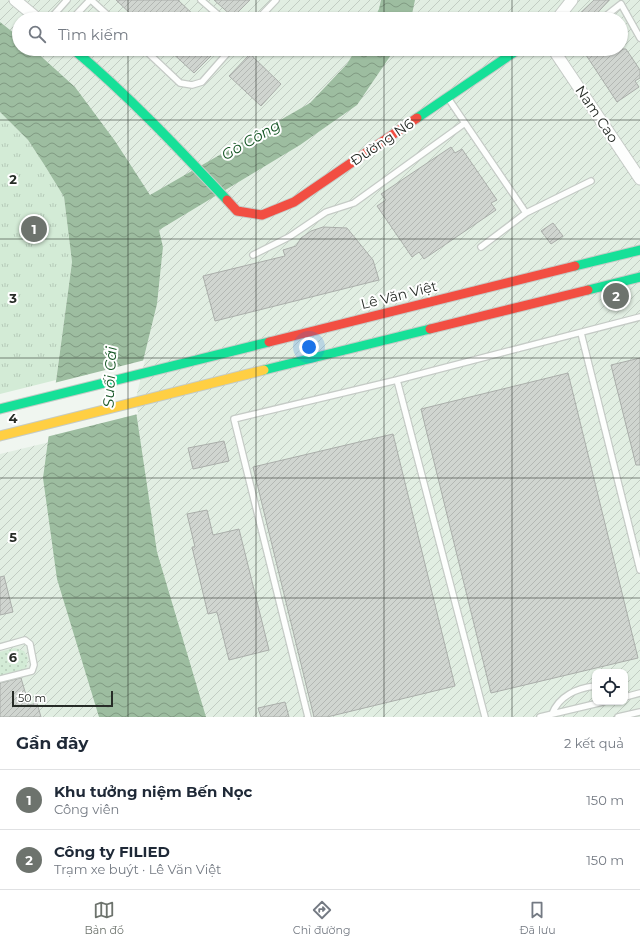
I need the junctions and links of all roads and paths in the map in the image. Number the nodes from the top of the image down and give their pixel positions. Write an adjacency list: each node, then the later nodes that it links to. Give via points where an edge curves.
1 (15, 0): 7 (street)
2 (67, 0): 8 (lane)
3 (90, 0): 9 (lane); 10 (lane)
4 (201, 0): 11 (lane)
5 (276, 0): 12 (lane)
6 (572, 0): 13 (street)
7 (30, 12)
8 (56, 12)
9 (79, 12)
10 (104, 12)
11 (215, 12)
12 (265, 12)
13 (564, 12)
14 (611, 12): 15 (lane, via 621,4)
15 (625, 12)
16 (628, 17): 17 (lane)
17 (640, 38)
18 (81, 56): 23 (main road, Đường N6, via 184,154 237,211 262,215 294,202)
19 (152, 56): 20 (lane, via 180,82 192,84 202,82)
20 (226, 56)
21 (509, 56): 23 (main road, Đường N6)
22 (558, 56): 25 (street, Nam Cao)
23 (448, 97): 24 (lane)
24 (465, 123): 27 (lane); 30 (lane, via 354,203 326,212 289,237)
25 (640, 179)
26 (591, 181): 27 (lane)
27 (526, 213): 28 (lane)
28 (481, 247)
29 (640, 250): 35 (main road, Lê Văn Việt)
30 (252, 255)
31 (640, 277): 36 (main road)
32 (640, 317): 33 (lane)
33 (581, 333): 34 (lane); 37 (lane)
34 (397, 380): 46 (lane, via 234,419); 47 (lane)
35 (4, 408)
36 (0, 436)
37 (640, 570)
38 (0, 647): 39 (lane, via 25,640 30,644 34,665 32,671)
39 (0, 679)
40 (592, 686): 45 (lane, via 575,691 562,699)
41 (640, 693): 42 (lane)
42 (628, 696)
43 (592, 705): 45 (lane)
44 (640, 712): 49 (lane)
45 (552, 714): 48 (lane)
46 (308, 717)
47 (485, 717)
48 (540, 717)
49 (618, 717)

